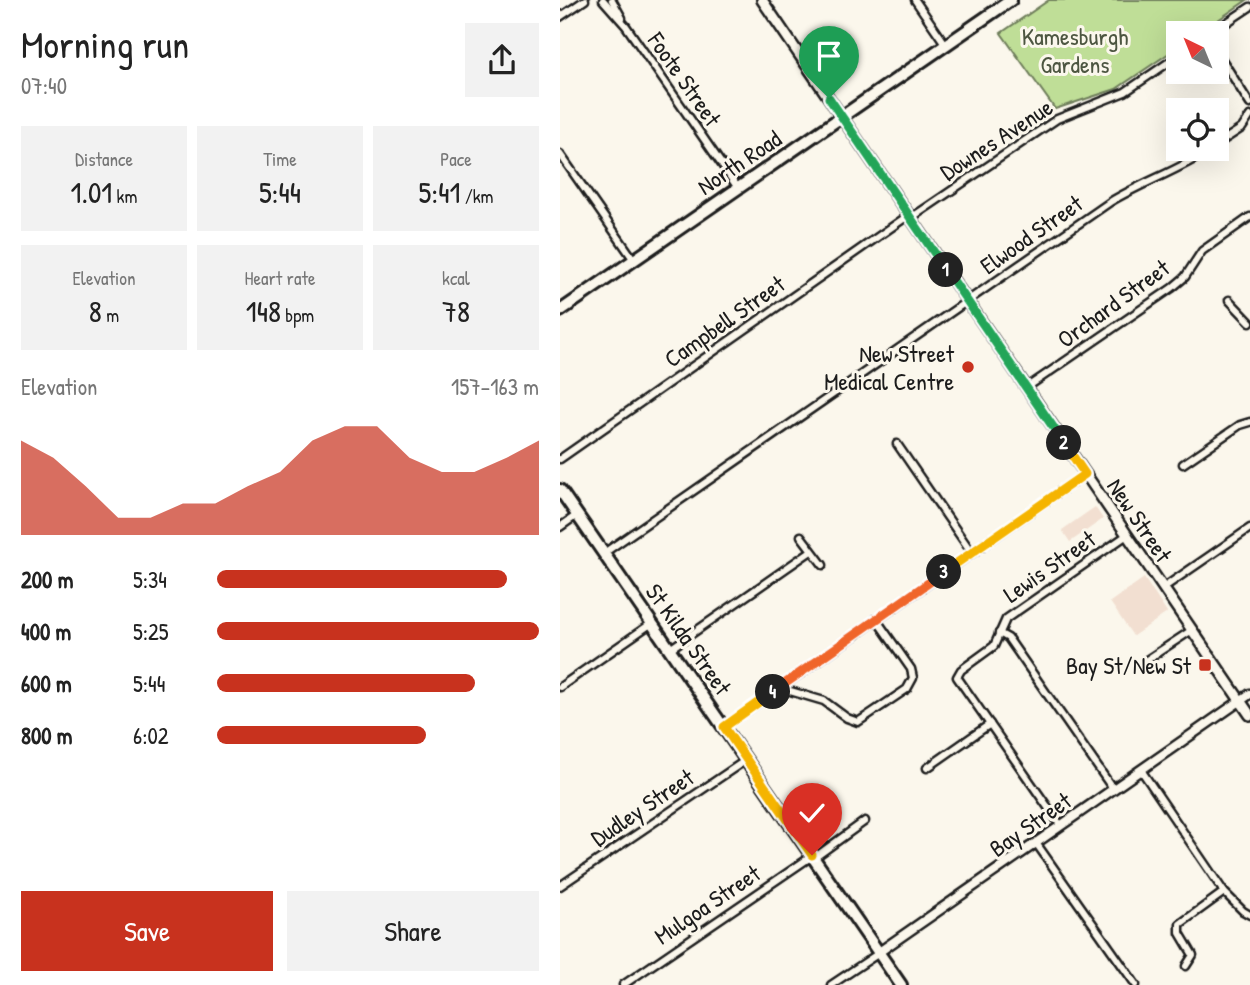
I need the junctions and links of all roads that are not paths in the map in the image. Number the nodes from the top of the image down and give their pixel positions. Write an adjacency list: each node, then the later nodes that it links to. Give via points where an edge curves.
1 (585, 0): 8 (street)
2 (603, 0): 10 (street, Foote Street)
3 (612, 0): 10 (street, Foote Street)
4 (762, 0): 16 (main road, New Street)
5 (915, 0): 11 (street)
6 (1011, 0): 11 (main road, North Road)
7 (1250, 7): 9 (street)
8 (560, 17)
9 (1229, 21)
10 (626, 26): 20 (street, Foote Street)
11 (946, 45): 16 (main road, North Road)
12 (1166, 64): 21 (street, Downes Avenue, via 1122,94 1057,119)
13 (1229, 71): 14 (street)
14 (1250, 104)
15 (1250, 116): 17 (street)
16 (842, 117): 20 (main road, North Road); 21 (main road, New Street)
17 (1229, 136)
18 (560, 155): 23 (street)
19 (1193, 161): 25 (street, Elwood Street, via 1110,202)
20 (738, 188): 23 (main road, North Road)
21 (910, 217): 25 (main road, New Street); 31 (street, Campbell Street)
22 (1250, 217): 28 (street, Orchard Street, via 1202,251 1172,288)
23 (634, 260): 26 (main road, North Road)
24 (1229, 300): 27 (street)
25 (967, 301): 28 (main road, New Street); 41 (street, Elwood Street)
26 (560, 311)
27 (1250, 322)
28 (1027, 388): 33 (main road, New Street)
29 (1250, 422): 32 (street)
30 (897, 444): 42 (street)
31 (560, 459)
32 (1183, 464)
33 (1085, 474): 38 (main road, New Street); 42 (street)
34 (560, 490): 35 (main road, St Kilda Street)
35 (577, 515): 36 (street); 41 (main road, St Kilda Street)
36 (560, 527)
37 (1250, 528): 44 (street)
38 (1127, 535): 44 (main road, New Street); 48 (street, Lewis Street, via 1006,620)
39 (802, 536): 40 (street)
40 (811, 551): 43 (street); 49 (street)
41 (604, 553): 46 (main road, St Kilda Street)
42 (972, 553): 45 (street)
43 (823, 565)
44 (1163, 588): 47 (main road, New Street)
45 (876, 619): 52 (street); 52 (street, via 911,669 913,678 906,689 858,722 824,701)
46 (652, 623): 49 (main road, St Kilda Street); 51 (street)
47 (1192, 630): 50 (street); 54 (main road, New Street)
48 (999, 633): 56 (street, Lewis Street, via 994,646 957,677); 61 (street, via 1008,638)
49 (670, 649): 57 (main road, St Kilda Street)
50 (1145, 661)
51 (560, 687)
52 (780, 688): 57 (street)
53 (1250, 694): 54 (street, Bay Street)
54 (1240, 701): 55 (main road, New Street); 60 (street, Bay Street)
55 (1249, 712)
56 (990, 724): 59 (street); 63 (street)
57 (724, 727): 58 (main road, St Kilda Street)
58 (746, 760): 65 (main road, St Kilda Street); 66 (street, Dudley Street)
59 (927, 768)
60 (1141, 770): 61 (street, Bay Street); 67 (street)
61 (1113, 789): 63 (street, Bay Street)
62 (865, 821): 65 (street, Mulgoa Street)
63 (1061, 826): 64 (street, Bay Street)
64 (1036, 843): 69 (street, Bay Street); 74 (street)
65 (813, 857): 69 (main road, St Kilda Street); 71 (street, Mulgoa Street)
66 (560, 886)
67 (1224, 892): 68 (street); 70 (street, via 1180,924 1193,955)
68 (1250, 915)
69 (879, 952): 72 (street, Bay Street); 73 (main road, St Kilda Street)
70 (1186, 967)
71 (623, 985)
72 (831, 985)
73 (901, 985)
74 (1136, 985)

